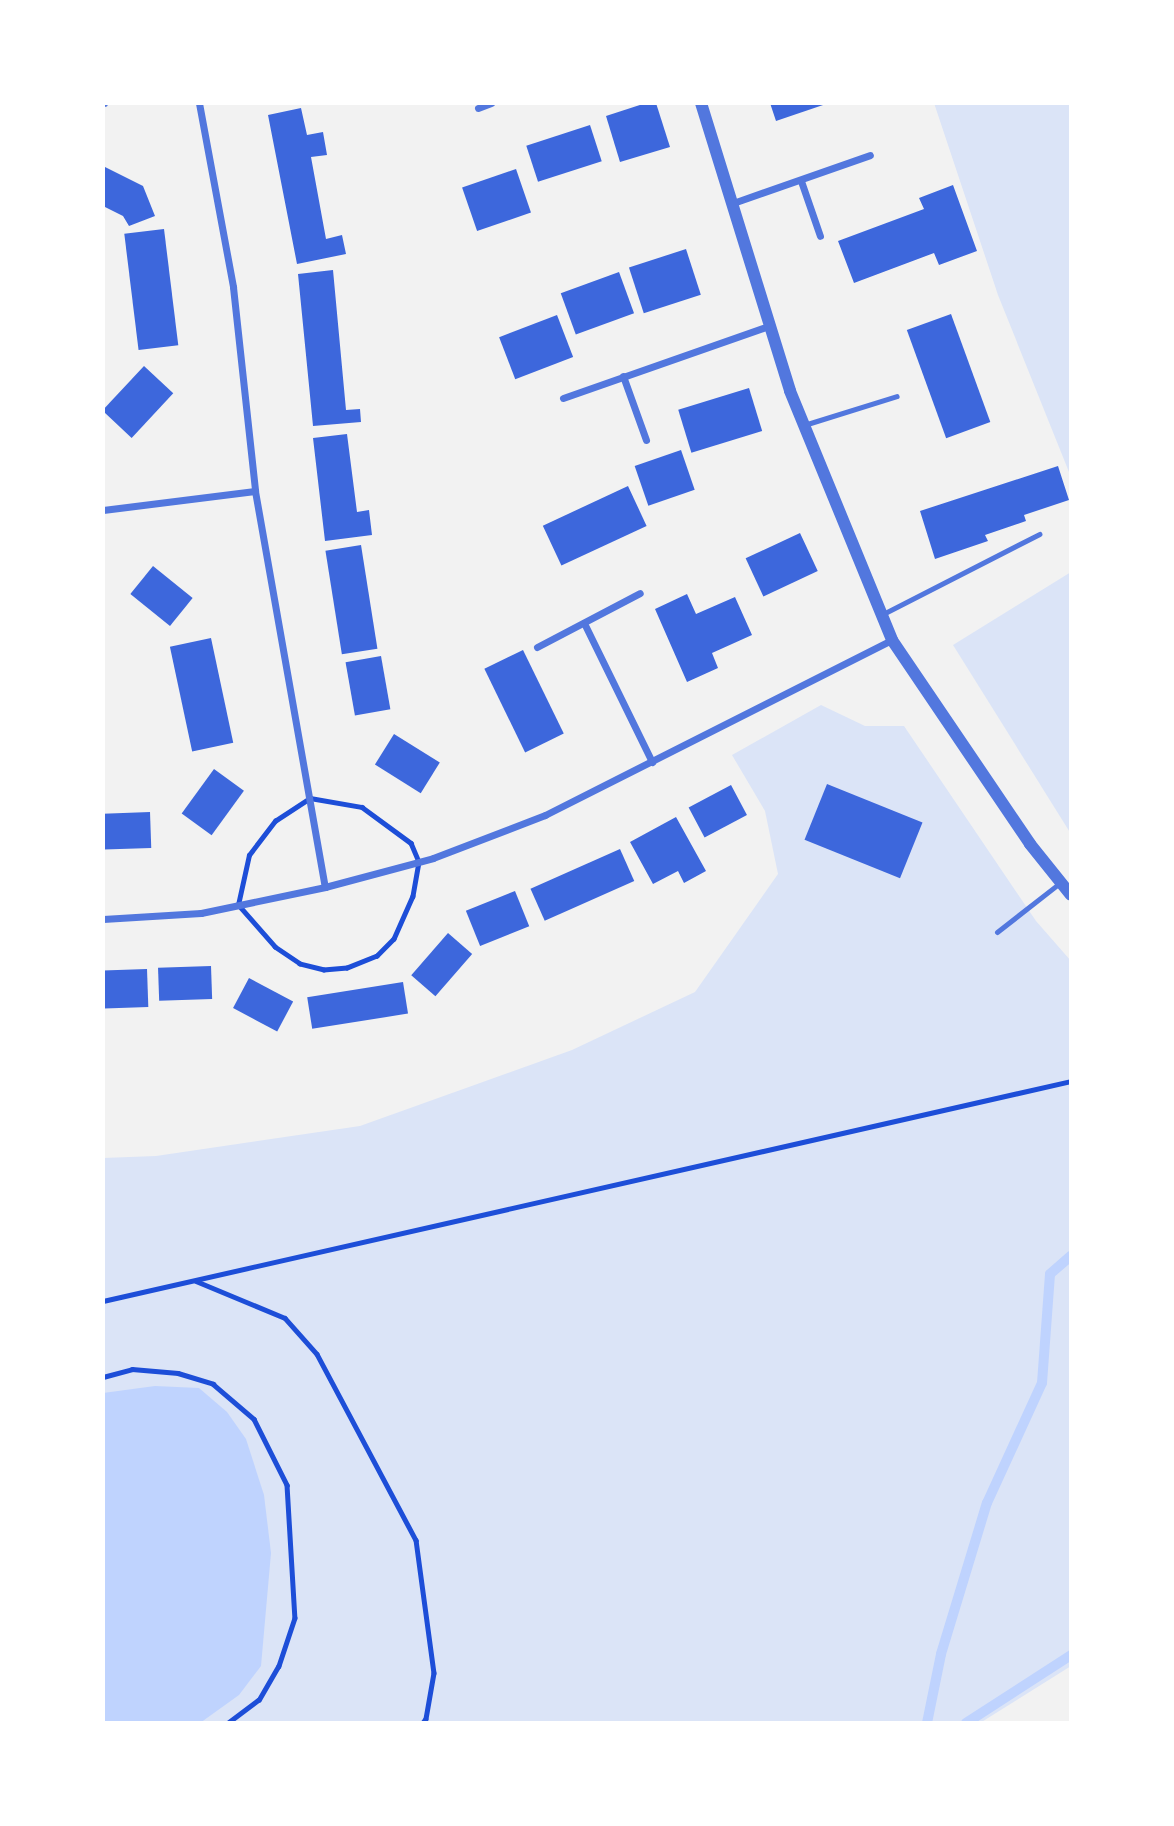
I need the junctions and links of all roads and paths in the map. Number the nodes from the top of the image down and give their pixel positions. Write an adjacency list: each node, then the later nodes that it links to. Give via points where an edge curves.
1 (199, 103): 15 (street, via 233,287)
2 (491, 103): 4 (street)
3 (701, 103): 7 (street)
4 (478, 108)
5 (870, 155): 6 (street)
6 (801, 181): 7 (street); 8 (street)
7 (733, 203): 9 (street)
8 (820, 236)
9 (769, 326): 10 (street); 13 (street)
10 (623, 376): 12 (street); 14 (street)
11 (897, 396): 13 (lane)
12 (563, 398)
13 (804, 425): 19 (street)
14 (646, 440)
15 (256, 492): 16 (street); 25 (street)
16 (103, 510)
17 (1039, 534): 19 (lane)
18 (640, 593): 20 (street)
19 (881, 615): 21 (street)
20 (584, 623): 22 (street); 23 (street)
21 (892, 640): 23 (street); 24 (street, via 1030,844)
22 (537, 647)
23 (652, 762): 25 (street, via 545,815 445,854)
24 (1061, 882): 26 (street); 28 (lane)
25 (326, 887): 27 (street, via 201,913)
26 (1071, 895)
27 (103, 919)
28 (997, 932)
29 (1071, 1081): 30 (path)
30 (193, 1280): 31 (path); 34 (path, via 285,1318 317,1354 416,1540 434,1673)
31 (103, 1301)
32 (103, 1377): 33 (path, via 132,1369 178,1373 213,1384 254,1419 287,1485 295,1618 279,1666 259,1700)
33 (229, 1723)
34 (423, 1723)

